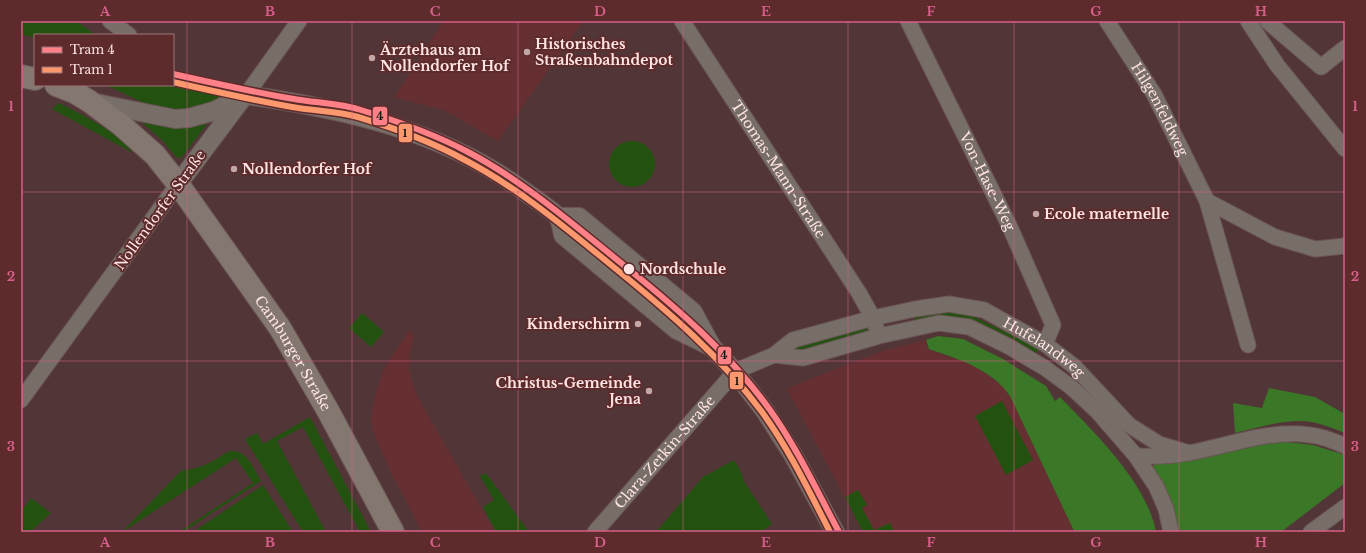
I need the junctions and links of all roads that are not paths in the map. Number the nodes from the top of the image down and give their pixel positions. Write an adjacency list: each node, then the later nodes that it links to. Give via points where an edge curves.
1 (110, 21): 8 (street)
2 (299, 21): 13 (street, Nollendorfer Straße)
3 (682, 21): 20 (street, Thomas-Mann-Straße)
4 (908, 21): 22 (street, Von-Hase-Weg, via 1008,225 1053,325)
5 (1107, 21): 17 (street, Hilgenfeldweg, via 1154,94)
6 (1249, 21): 15 (street, via 1277,64)
7 (1267, 21): 9 (street, via 1321,67)
8 (128, 34)
9 (1345, 48)
10 (21, 76): 11 (main road)
11 (34, 79)
12 (59, 86): 14 (main road, Camburger Straße)
13 (246, 95): 14 (street, via 214,111 175,119); 16 (street, Nollendorfer Straße); 18 (street, via 342,111 408,130 483,165 518,186)
14 (89, 101): 16 (main road, Camburger Straße, via 138,139 155,155)
15 (1345, 149)
16 (178, 184): 27 (street, Nollendorfer Straße); 32 (main road, Camburger Straße, via 280,328)
17 (1207, 201): 19 (street, via 1275,237 1315,249); 23 (street, Hilgenfeldweg)
18 (558, 217): 24 (street, via 563,235 677,330); 24 (street, via 579,217 693,312)
19 (1345, 246)
20 (873, 318): 21 (street); 22 (street, Hufelandweg, via 949,304 984,310); 25 (street, Hufelandweg, via 793,340)
21 (879, 336): 25 (street, Hufelandweg, via 803,358); 30 (street, Hufelandweg, via 939,323 969,327 1008,346 1071,387 1097,411)
22 (1045, 344): 29 (street, Hufelandweg, via 1075,367 1129,425 1158,444)
23 (1248, 345)
24 (712, 347): 26 (street)
25 (774, 355): 26 (street, Hufelandweg)
26 (735, 372): 33 (street, Clara-Zetkin-Straße); 34 (street, via 765,411 793,455)
27 (21, 400)
28 (1345, 446): 29 (street, Hufelandweg, via 1330,439 1297,434 1269,436)
29 (1189, 453): 30 (street, Hufelandweg)
30 (1136, 456): 35 (street, Hufelandweg, via 1156,486 1166,509)
31 (1345, 507): 36 (street)
32 (393, 532)
33 (595, 532)
34 (835, 532)
35 (1171, 532)
36 (1312, 532)

